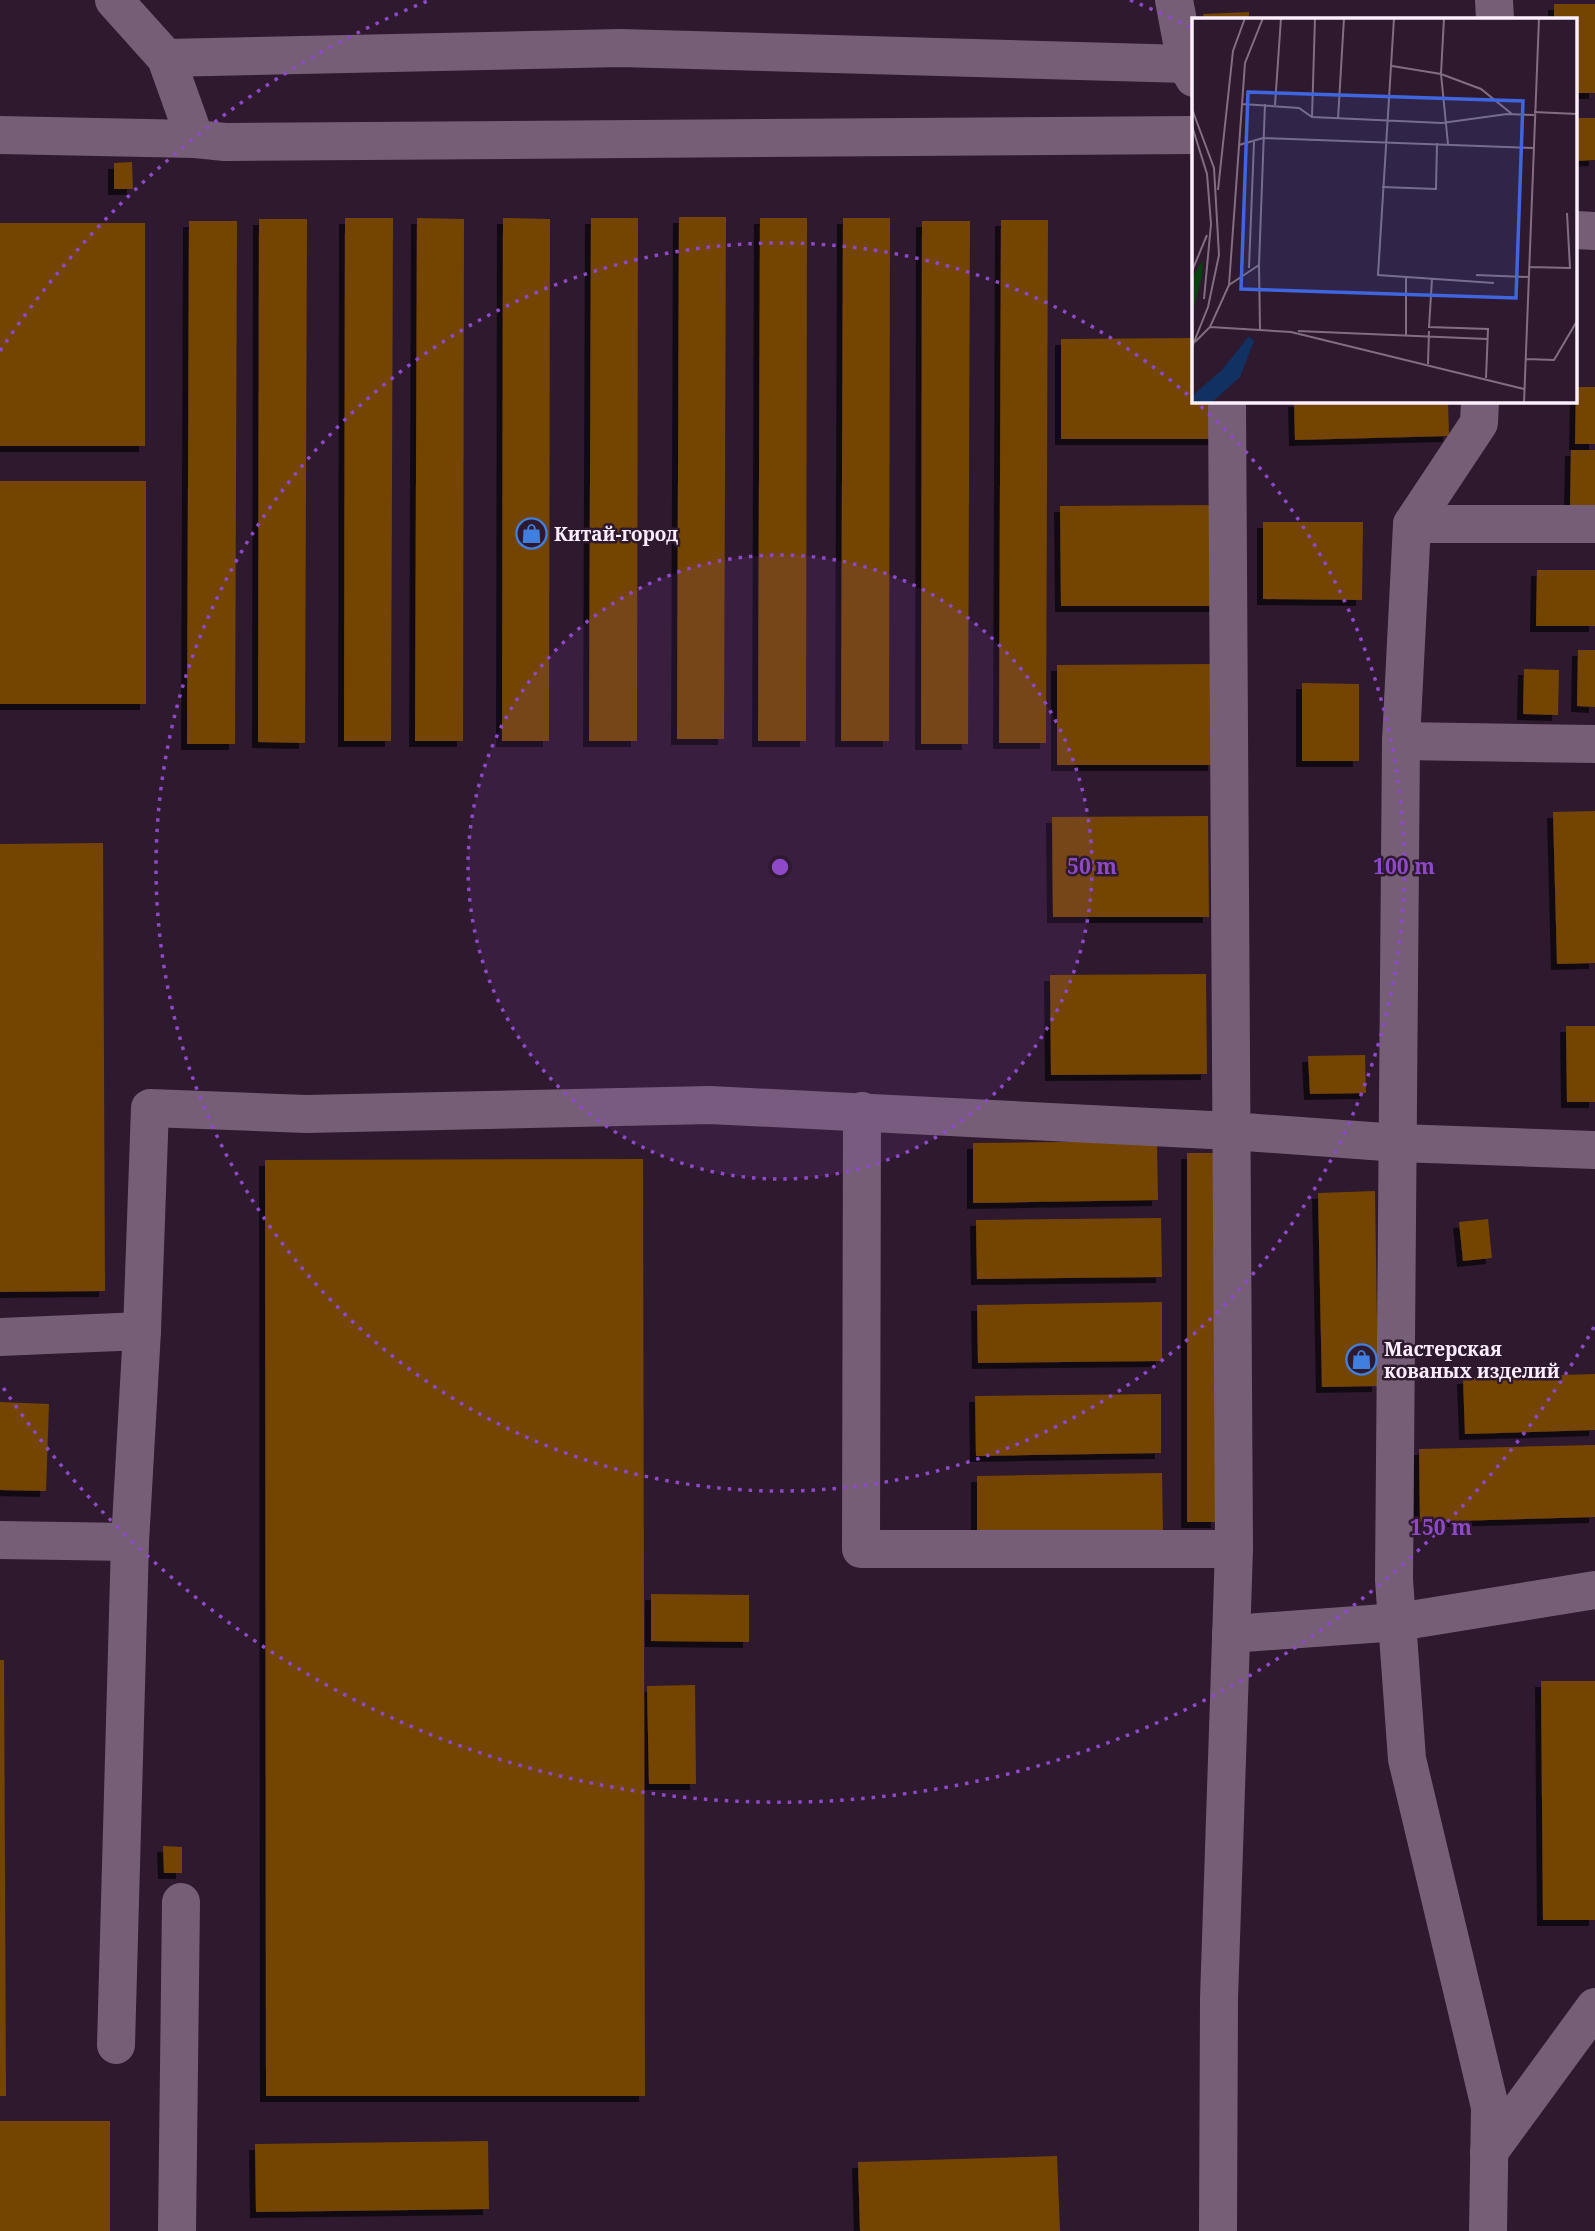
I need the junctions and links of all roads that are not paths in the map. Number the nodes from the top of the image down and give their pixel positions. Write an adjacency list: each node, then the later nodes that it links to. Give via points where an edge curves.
1 (114, 0): 5 (lane)
2 (1174, 0): 6 (lane)
3 (1494, 0): 4 (lane)
4 (1495, 18)
5 (166, 58): 6 (lane, via 620,48); 9 (lane)
6 (1190, 71)
7 (0, 135): 9 (lane)
8 (1192, 135): 9 (lane)
9 (195, 139)
10 (1227, 402): 17 (lane)
11 (1480, 402): 12 (lane, via 1479,423)
12 (1412, 524): 13 (lane); 14 (lane)
13 (1595, 524)
14 (1401, 741): 15 (lane); 18 (lane)
15 (1595, 744)
16 (862, 1111): 17 (lane); 20 (lane, via 710,1105 306,1114 149,1108); 24 (lane, via 860,1549)
17 (1231, 1131): 18 (lane); 24 (lane)
18 (1399, 1143): 19 (lane); 26 (lane, via 1394,1580)
19 (1595, 1150)
20 (142, 1331): 21 (lane); 23 (lane)
21 (0, 1337)
22 (0, 1540): 23 (lane)
23 (130, 1542): 30 (lane)
24 (1234, 1549): 27 (lane)
25 (1595, 1590): 26 (lane)
26 (1398, 1622): 27 (lane); 31 (lane, via 1407,1759 1490,2107)
27 (1231, 1634): 33 (lane, via 1219,1999)
28 (181, 1902): 32 (lane)
29 (1595, 2007): 31 (lane)
30 (116, 2045)
31 (1489, 2152): 34 (lane)
32 (177, 2231)
33 (1218, 2231)
34 (1489, 2231)

